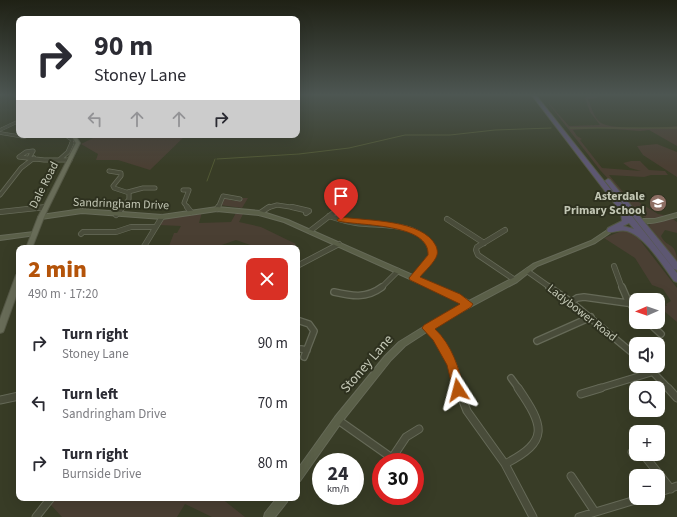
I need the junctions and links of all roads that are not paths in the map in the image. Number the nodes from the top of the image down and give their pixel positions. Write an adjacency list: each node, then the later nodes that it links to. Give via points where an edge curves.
1 (552, 118): 19 (highway)
2 (556, 118): 35 (highway)
3 (16, 122): 4 (street)
4 (0, 130)
5 (0, 133): 6 (street)
6 (16, 136)
7 (69, 138): 11 (street, Dale Road, via 72,144 66,155)
8 (75, 138): 12 (main road, Dale Road, via 78,143)
9 (29, 158): 10 (street)
10 (34, 158): 11 (street); 14 (street, via 21,168)
11 (59, 160): 12 (street)
12 (70, 160): 22 (main road, Dale Road)
13 (109, 171): 18 (street, via 121,173 114,188)
14 (8, 185): 15 (street); 20 (street)
15 (0, 186)
16 (154, 187): 18 (street)
17 (183, 190): 26 (street, via 189,190 184,202)
18 (128, 192): 29 (street, via 129,199)
19 (611, 194): 37 (highway, via 626,219 625,223); 47 (highway)
20 (0, 195)
21 (240, 198): 24 (street, via 223,196)
22 (46, 207): 25 (street); 32 (main road, Dale Road)
23 (341, 207): 31 (street)
24 (217, 209): 26 (street, Sandringham Drive); 27 (street, Sandringham Drive)
25 (0, 212)
26 (190, 212): 33 (street, Sandringham Drive)
27 (260, 213): 28 (street, via 265,207 277,204 309,211); 39 (street, Sandringham Drive)
28 (306, 213)
29 (116, 215): 32 (street, Sandringham Drive, via 82,211); 33 (street, Sandringham Drive)
30 (677, 215): 35 (street, via 655,221)
31 (330, 216): 39 (street); 53 (street, via 356,223 409,228 422,235 431,245 433,253)
32 (41, 217): 41 (main road, Dale Road)
33 (162, 217): 36 (street)
34 (447, 219): 43 (street)
35 (642, 221): 50 (highway)
36 (154, 226): 40 (street, via 133,227 118,232); 46 (street)
37 (613, 229): 47 (highway, via 633,231); 52 (street, Stoney Lane, via 593,242 547,259)
38 (505, 230): 43 (street)
39 (310, 231): 44 (street, Sandringham Drive)
40 (82, 233)
41 (34, 234): 42 (street); 45 (main road, Dale Road)
42 (0, 238)
43 (484, 243): 55 (street, via 477,247 478,255)
44 (339, 244): 48 (street); 51 (street, Sandringham Drive)
45 (30, 245)
46 (144, 245)
47 (654, 248): 54 (highway)
48 (300, 264)
49 (614, 266): 59 (street, via 626,293)
50 (677, 267)
51 (398, 271): 53 (street, Sandringham Drive); 57 (street, via 375,293 368,296 358,297)
52 (527, 271): 55 (street, Stoney Lane); 58 (street, Ladybower Road)
53 (414, 278): 60 (street, Sandringham Drive)
54 (677, 279)
55 (515, 280): 60 (street, Stoney Lane)
56 (16, 286): 65 (main road)
57 (334, 292)
58 (571, 302): 59 (street, via 584,297); 61 (street, Ladybower Road)
59 (627, 303)
60 (468, 304): 63 (street, Stoney Lane)
61 (591, 317): 67 (street); 68 (street, Ladybower Road)
62 (300, 321): 69 (street, via 309,324 314,331 304,349)
63 (428, 328): 77 (street, Stoney Lane, via 395,350); 82 (street, via 437,337 452,364 458,390 470,417)
64 (656, 329): 66 (street)
65 (0, 330)
66 (661, 334)
67 (537, 341)
68 (629, 350)
69 (304, 357)
70 (650, 373): 73 (street)
71 (654, 373): 75 (street)
72 (511, 378): 82 (street, via 538,420 540,432 525,455)
73 (581, 394)
74 (16, 397): 76 (street)
75 (677, 398)
76 (0, 400)
77 (338, 420): 79 (street); 83 (street, Stoney Lane)
78 (419, 429): 80 (street, via 408,433)
79 (381, 453)
80 (394, 453)
81 (649, 461): 85 (street)
82 (505, 464): 92 (street)
83 (300, 474)
84 (571, 476): 89 (street)
85 (674, 488)
86 (46, 501): 90 (street)
87 (281, 501): 91 (street)
88 (629, 502): 89 (street)
89 (595, 512): 93 (street)
90 (36, 517)
91 (269, 517)
92 (533, 517)
93 (579, 517)

